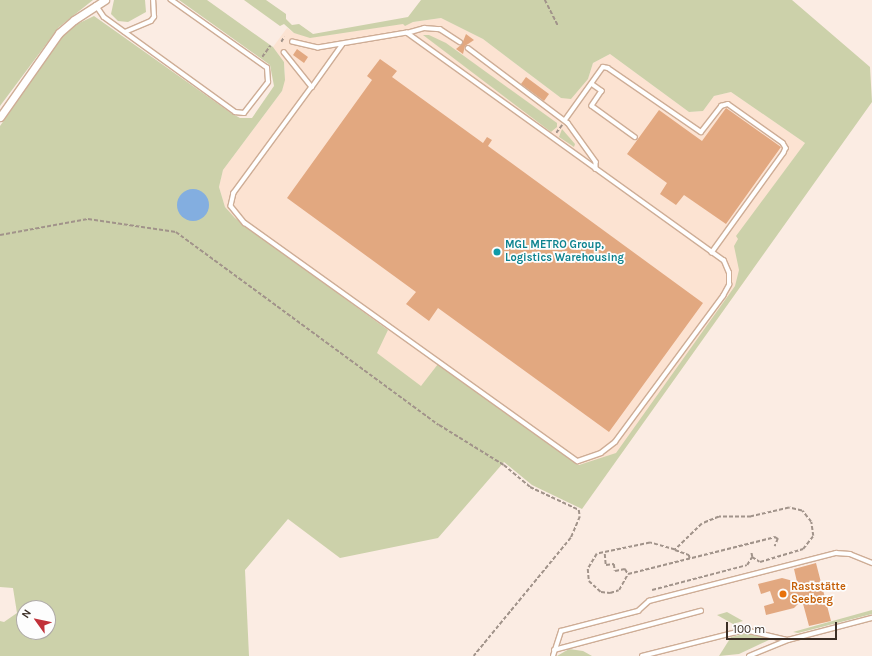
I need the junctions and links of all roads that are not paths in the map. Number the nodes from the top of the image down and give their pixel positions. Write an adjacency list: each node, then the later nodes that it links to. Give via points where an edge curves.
1 (105, 0): 4 (street)
2 (153, 0): 5 (lane, via 154,17 151,21)
3 (171, 0): 5 (lane, via 267,68 268,82 244,113 235,112)
4 (96, 5): 5 (lane, via 104,17); 14 (street, via 59,33)
5 (125, 32)
6 (407, 33): 8 (lane, via 424,28 440,29); 9 (lane); 17 (lane)
7 (294, 42): 9 (lane, via 312,48)
8 (460, 42)
9 (342, 45): 13 (lane)
10 (468, 48): 15 (lane)
11 (284, 52): 13 (lane)
12 (592, 84): 15 (lane); 16 (lane, via 602,91 592,106); 18 (lane, via 603,66 608,68 701,132 721,106 728,104 783,143 786,148 784,154)
13 (312, 87): 18 (lane, via 234,193 231,206 246,223 578,461 601,453 615,442 723,296 728,285 729,273 724,261)
14 (0, 117)
15 (565, 120): 17 (lane, via 596,162)
16 (635, 137)
17 (596, 169): 18 (lane)
18 (712, 252)
19 (872, 564): 23 (lane, via 850,554 836,553 650,601 638,611 561,631)
20 (701, 611): 23 (lane)
21 (872, 618): 22 (lane)
22 (788, 640): 25 (lane, via 745,630); 26 (lane)
23 (554, 650): 24 (lane)
24 (553, 656)
25 (642, 656)
26 (749, 656)

